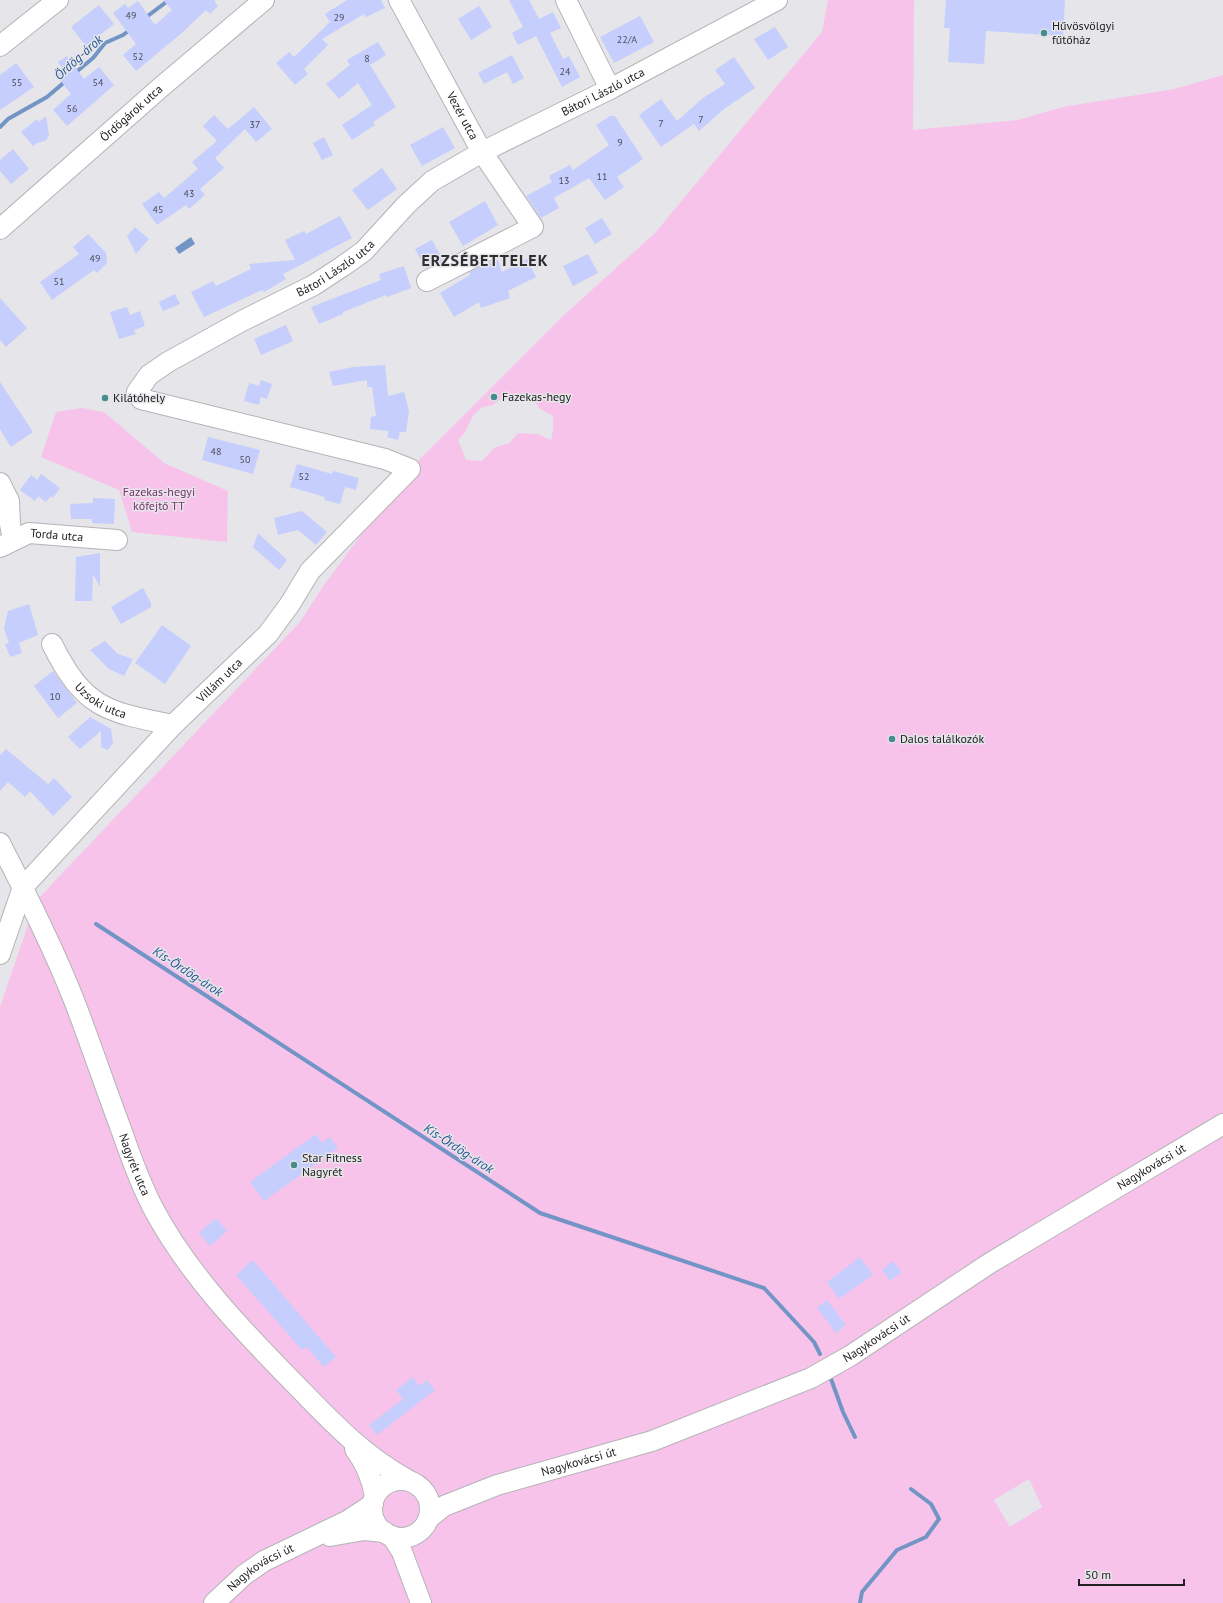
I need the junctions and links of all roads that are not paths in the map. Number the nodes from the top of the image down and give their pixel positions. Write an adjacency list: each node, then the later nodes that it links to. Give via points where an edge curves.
1 (58, 0): 6 (street)
2 (264, 0): 9 (street, Ördögárok utca)
3 (399, 0): 8 (street, Vezér utca)
4 (566, 0): 7 (street)
5 (777, 0): 7 (street, Bátori László utca)
6 (0, 46)
7 (610, 89): 8 (street, Bátori László utca)
8 (482, 152): 10 (street, Vezér utca, via 533,228); 11 (street, Bátori László utca, via 432,181 364,251 343,266 314,285 168,362 149,375 138,392 142,399 385,460)
9 (0, 229)
10 (427, 281)
11 (410, 469): 16 (street, Villám utca, via 310,571 268,634)
12 (0, 483): 14 (street, via 9,501 10,524)
13 (117, 540): 14 (street, Torda utca, via 29,533)
14 (7, 543)
15 (52, 644): 16 (street, Uzsoki utca, via 70,677 94,701 126,716)
16 (173, 725): 18 (street, Villám utca)
17 (0, 843): 18 (street, Nagyrét utca)
18 (23, 887): 19 (street); 21 (street, Nagyrét utca, via 76,1006 135,1168 172,1240 205,1286)
19 (0, 954)
20 (1223, 1124): 23 (street, Nagykovácsi út, via 990,1263 829,1369 652,1441)
21 (347, 1438): 22 (street, Nagyrét utca, via 390,1471); 24 (street, Nagyrét utca, via 373,1480)
22 (415, 1485): 23 (street, Nagykovácsi út, via 438,1492); 24 (street, via 394,1481 386,1484); 25 (street, via 427,1494 430,1507)
23 (497, 1485): 25 (street, Nagykovácsi út, via 444,1506)
24 (374, 1500): 26 (street, via 373,1516 377,1525); 27 (street, Nagykovácsi út, via 347,1521)
25 (423, 1525): 26 (street, via 404,1538); 28 (street, via 414,1546)
26 (388, 1534): 27 (street, Nagykovácsi út, via 364,1530); 28 (street, via 402,1552)
27 (312, 1538): 29 (street, Nagykovácsi út, via 264,1561 244,1575)
28 (415, 1582): 30 (street)
29 (214, 1603)
30 (421, 1603)

